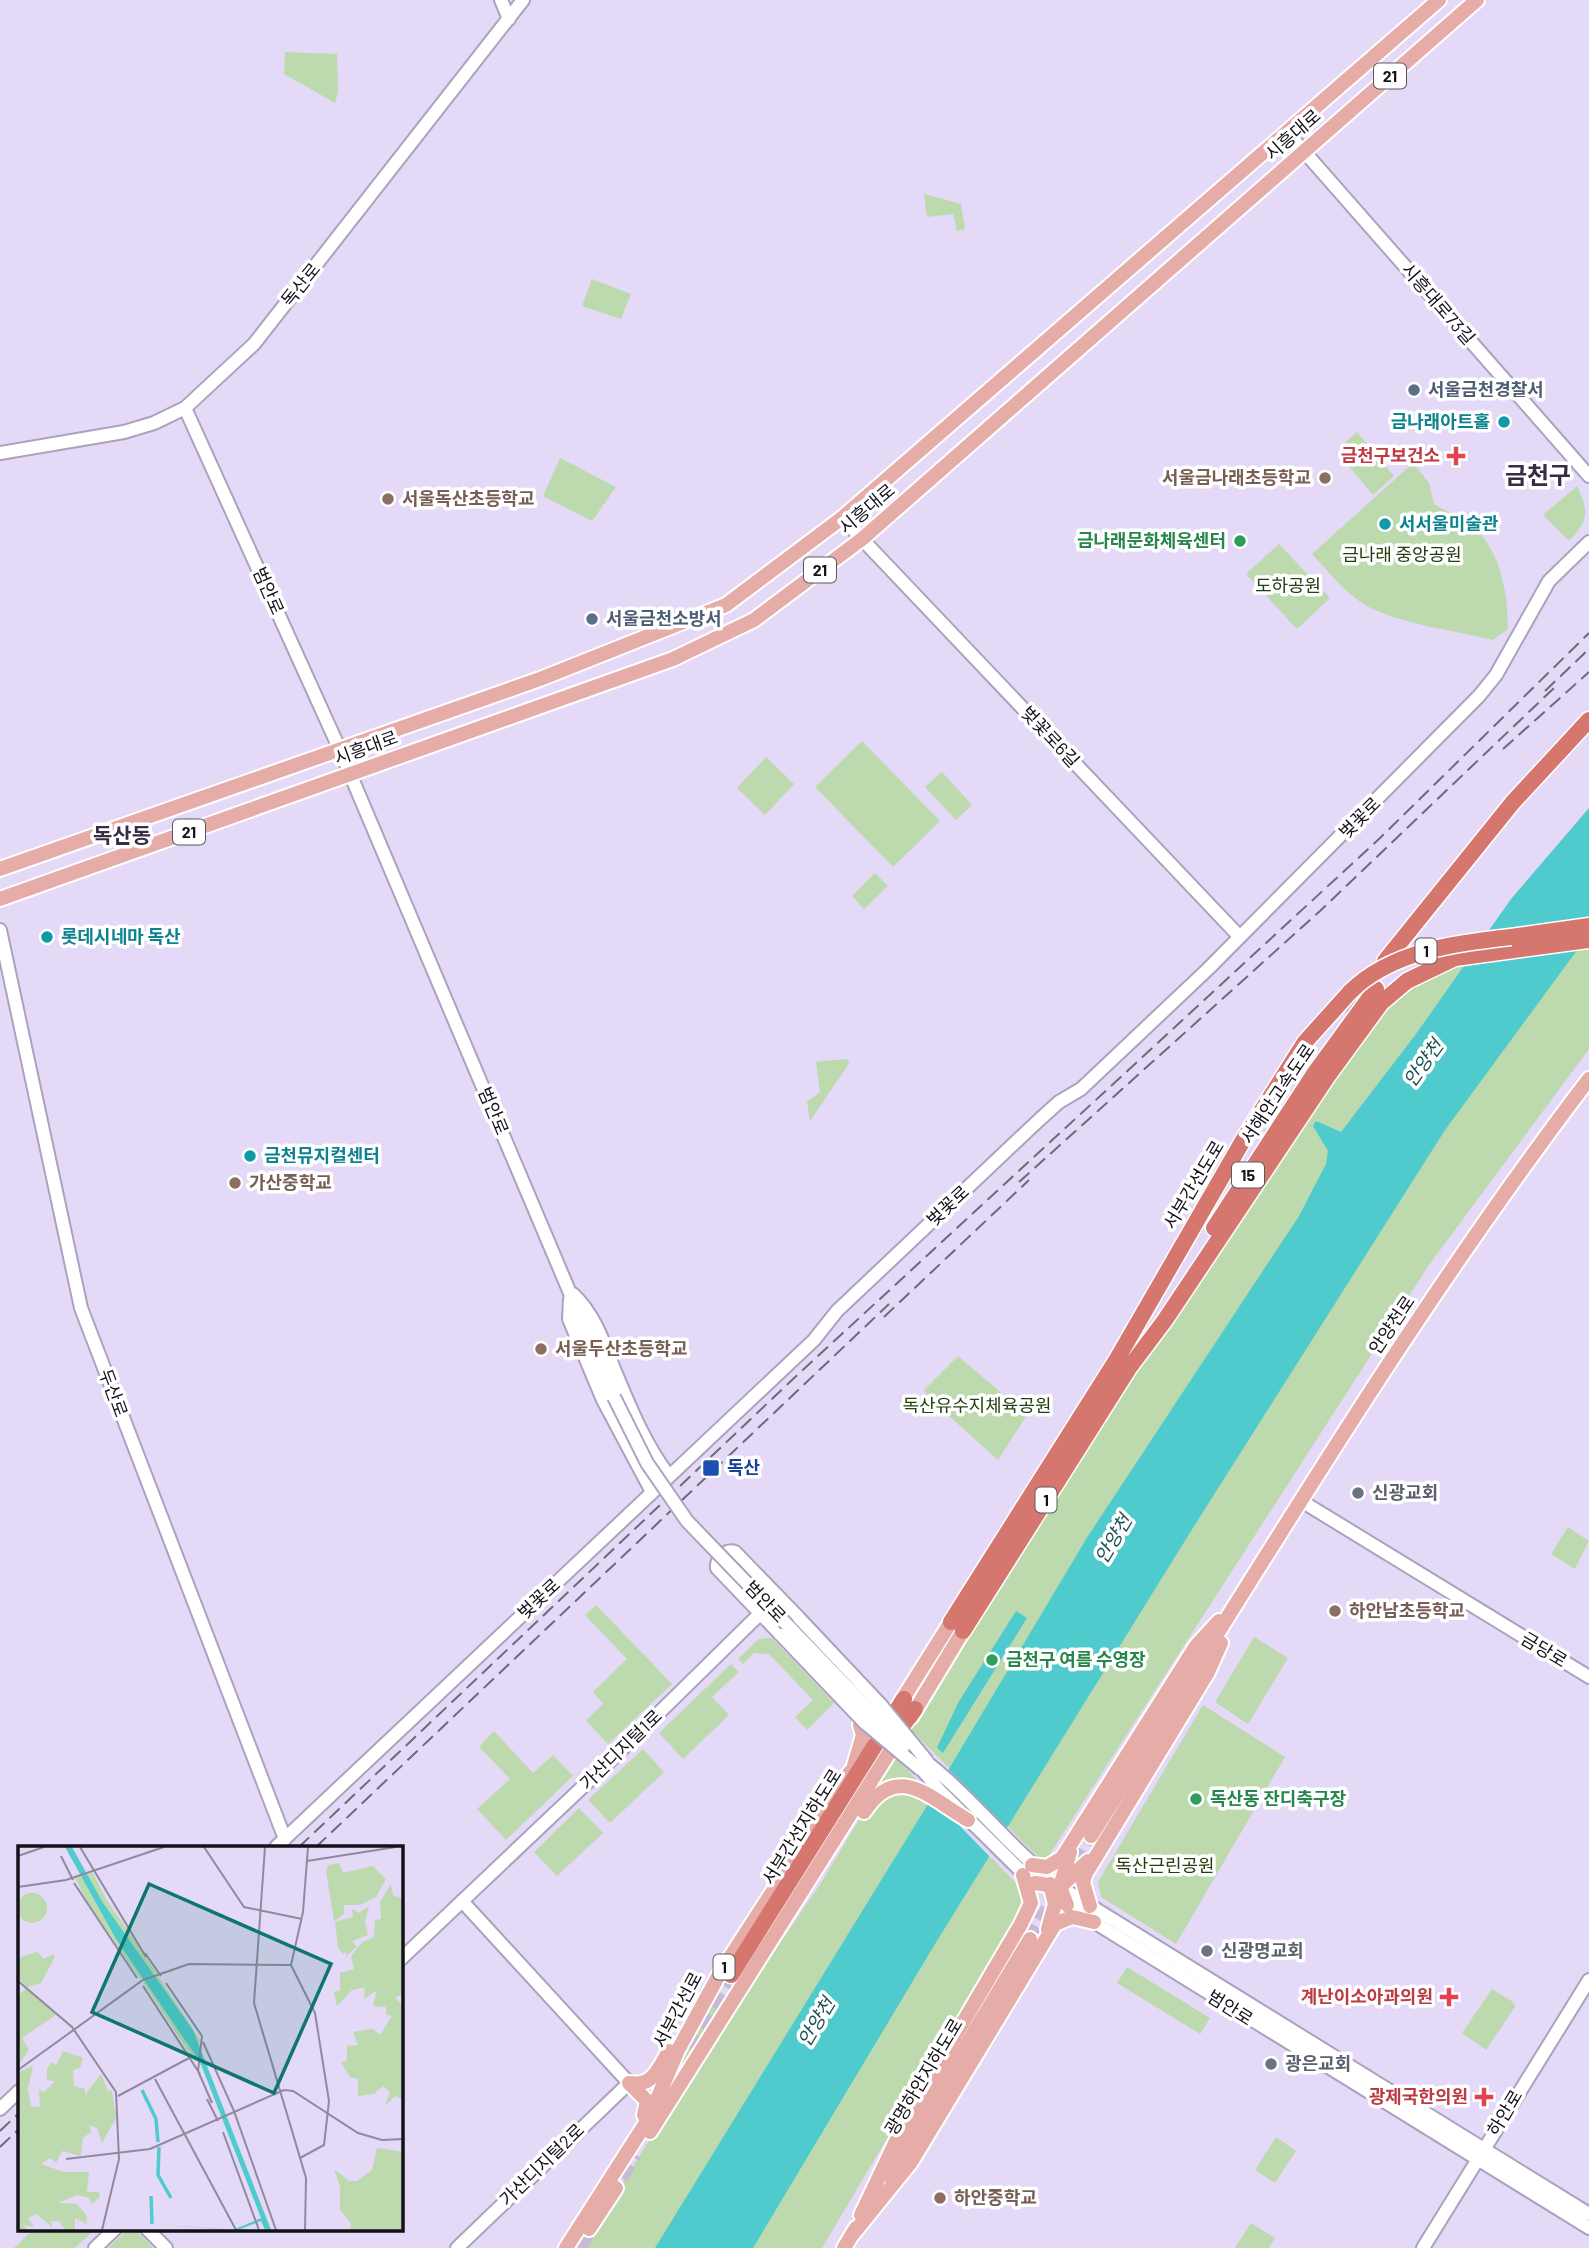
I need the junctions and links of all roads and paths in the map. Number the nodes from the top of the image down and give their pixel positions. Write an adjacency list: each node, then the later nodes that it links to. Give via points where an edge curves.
1 (501, 0): 5 (street)
2 (523, 0): 5 (street, 독산로)
3 (1439, 0): 6 (main road, 시흥대로 / 21)
4 (1477, 0): 7 (main road, 시흥대로 / 21)
5 (509, 19): 8 (street, 독산로, via 254,344)
6 (1287, 132): 7 (street, 시흥대로73길); 11 (main road, 시흥대로 / 21)
7 (1304, 151): 10 (street, 시흥대로73길); 12 (main road, 시흥대로 / 21)
8 (185, 408): 9 (street, 독산로, via 124,432); 16 (street, 범안로)
9 (0, 453)
10 (1588, 476)
11 (842, 518): 12 (street, 벚꽃로6길); 16 (main road, 시흥대로 / 21, via 726,605 553,674)
12 (862, 539): 17 (main road, 시흥대로 / 21, via 754,620 673,659); 23 (street, 벚꽃로6길)
13 (1587, 542): 23 (street, 벚꽃로, via 1545,586 1496,675 1479,696 1354,825)
14 (1589, 720): 18 (highway)
15 (1589, 735): 18 (highway)
16 (340, 750): 17 (street, 범안로); 19 (main road, 시흥대로 / 21)
17 (350, 774): 20 (main road, 시흥대로 / 21); 30 (street, 범안로)
18 (1517, 806): 25 (highway); 26 (highway)
19 (0, 869)
20 (0, 899)
21 (1589, 926): 31 (highway, 서부간선도로 / 1, bridge, via 1446,945 1382,971 1350,992 1305,1042 1245,1137)
22 (0, 930): 46 (street, 두산로, via 81,1308)
23 (1238, 935): 32 (street, 벚꽃로, via 1208,969 1081,1089 1059,1102)
24 (1589, 940): 31 (highway, 서부간선도로 / 1, via 1467,955 1427,969 1381,1003 1165,1320)
25 (1406, 949)
26 (1385, 961)
27 (1376, 989): 31 (highway, 서해안고속도로 / 15)
28 (1346, 1012): 31 (highway, 서해안고속도로 / 15, via 1259,1139)
29 (1589, 1079): 34 (main road, 안양천로, via 1460,1258)
30 (570, 1292): 32 (street, via 590,1310 643,1435); 33 (street, via 569,1319 603,1400); 42 (street, 범안로, bridge, via 647,1463 687,1521)
31 (1123, 1363): 38 (highway, 서부간선도로 / 1)
32 (669, 1476): 33 (street, 벚꽃로)
33 (652, 1492): 46 (street, 벚꽃로)
34 (1303, 1502): 36 (main road, 안양천로); 39 (street, 금당로)
35 (778, 1596): 37 (street, 가산디지털1로); 37 (street, via 735,1552 726,1552 717,1568); 42 (street, bridge, via 881,1706)
36 (1240, 1600): 45 (main road, via 1196,1646); 47 (main road, via 1208,1672)
37 (760, 1614): 42 (street, bridge, via 865,1723); 49 (street, 가산디지털1로)
38 (957, 1627): 40 (main road, 서부간선로 / 1)
39 (1589, 1677)
40 (909, 1704): 43 (main road, 서부간선로 / 1); 55 (highway, 서부간선지하도로); 55 (main road, 서부간선로 / 1)
41 (860, 1725): 43 (main road, via 863,1735)
42 (924, 1765): 44 (street, 범안로); 48 (street, 범안로)
43 (853, 1769): 57 (main road, 서부간선로 / 1)
44 (968, 1820): 48 (street, 범안로); 55 (main road, via 925,1791 908,1786 885,1789 869,1804)
45 (1081, 1837): 47 (main road, via 1077,1842 1084,1849 1092,1852); 48 (main road); 48 (main road, via 1058,1862 1047,1867)
46 (280, 1843)
47 (1102, 1847): 48 (main road); 50 (main road, via 1083,1882)
48 (1051, 1887): 50 (street, 범안로); 51 (street, 범안로); 52 (main road); 52 (main road, via 1031,1903); 53 (main road)
49 (462, 1901): 54 (street, 가산디지털1로); 58 (street)
50 (1090, 1906): 61 (street, 범안로)
51 (1094, 1922): 53 (main road, via 1066,1917); 61 (street, 범안로)
52 (1021, 1924): 53 (main road, via 1040,1925 1045,1933); 67 (main road, via 908,2116)
53 (1037, 1939): 67 (main road, via 911,2162)
54 (402, 1958)
55 (742, 1975): 72 (main road, 서부간선로 / 1)
56 (1589, 1980): 61 (street, 하안로)
57 (705, 1998): 58 (main road, via 652,2080); 62 (main road, 서부간선로 / 1, via 649,2118)
58 (629, 2083): 62 (main road, via 647,2101 648,2109); 70 (street, 가산디지털2로)
59 (18, 2092): 60 (street)
60 (0, 2109)
61 (1480, 2154): 63 (street, 범안로); 64 (street, 범안로); 73 (street, 하안로)
62 (595, 2202): 71 (main road, 서부간선로 / 1)
63 (1589, 2214)
64 (1589, 2228)
65 (114, 2230): 68 (street)
66 (149, 2230): 69 (street)
67 (848, 2242)
68 (95, 2248)
69 (166, 2248)
70 (457, 2248)
71 (566, 2248)
72 (576, 2248)
73 (1423, 2248)

